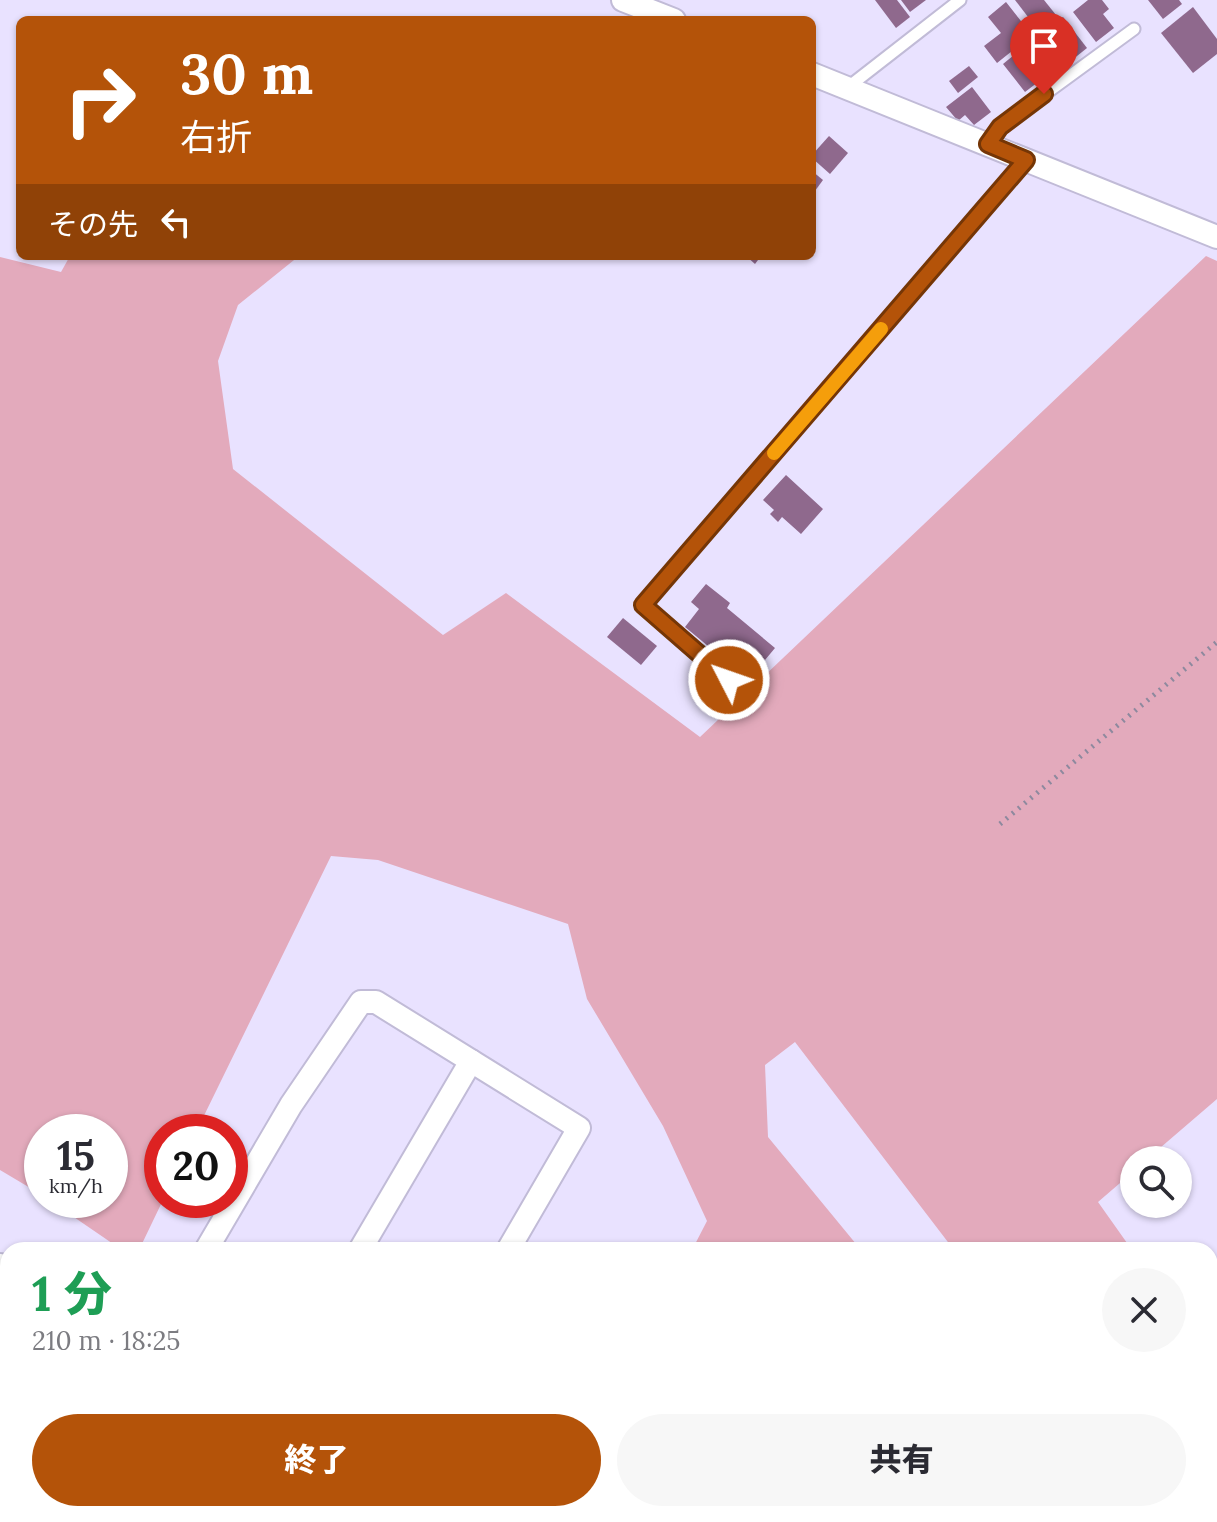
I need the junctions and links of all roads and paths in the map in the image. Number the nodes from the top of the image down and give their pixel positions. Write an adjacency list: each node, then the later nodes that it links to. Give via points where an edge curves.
1 (623, 0): 3 (street)
2 (960, 0): 6 (lane)
3 (664, 16)
4 (1134, 29): 7 (lane, via 1000,127)
5 (816, 76): 6 (street)
6 (847, 88): 7 (street)
7 (988, 144): 8 (street)
8 (1026, 160): 9 (street); 11 (lane, via 643,605)
9 (1217, 237)
10 (1217, 642): 12 (path)
11 (729, 680)
12 (1000, 824)
13 (471, 1061): 14 (street, via 376,1002 361,1002 291,1105); 15 (street); 16 (street, via 579,1128)
14 (211, 1242)
15 (365, 1242)
16 (513, 1242)

